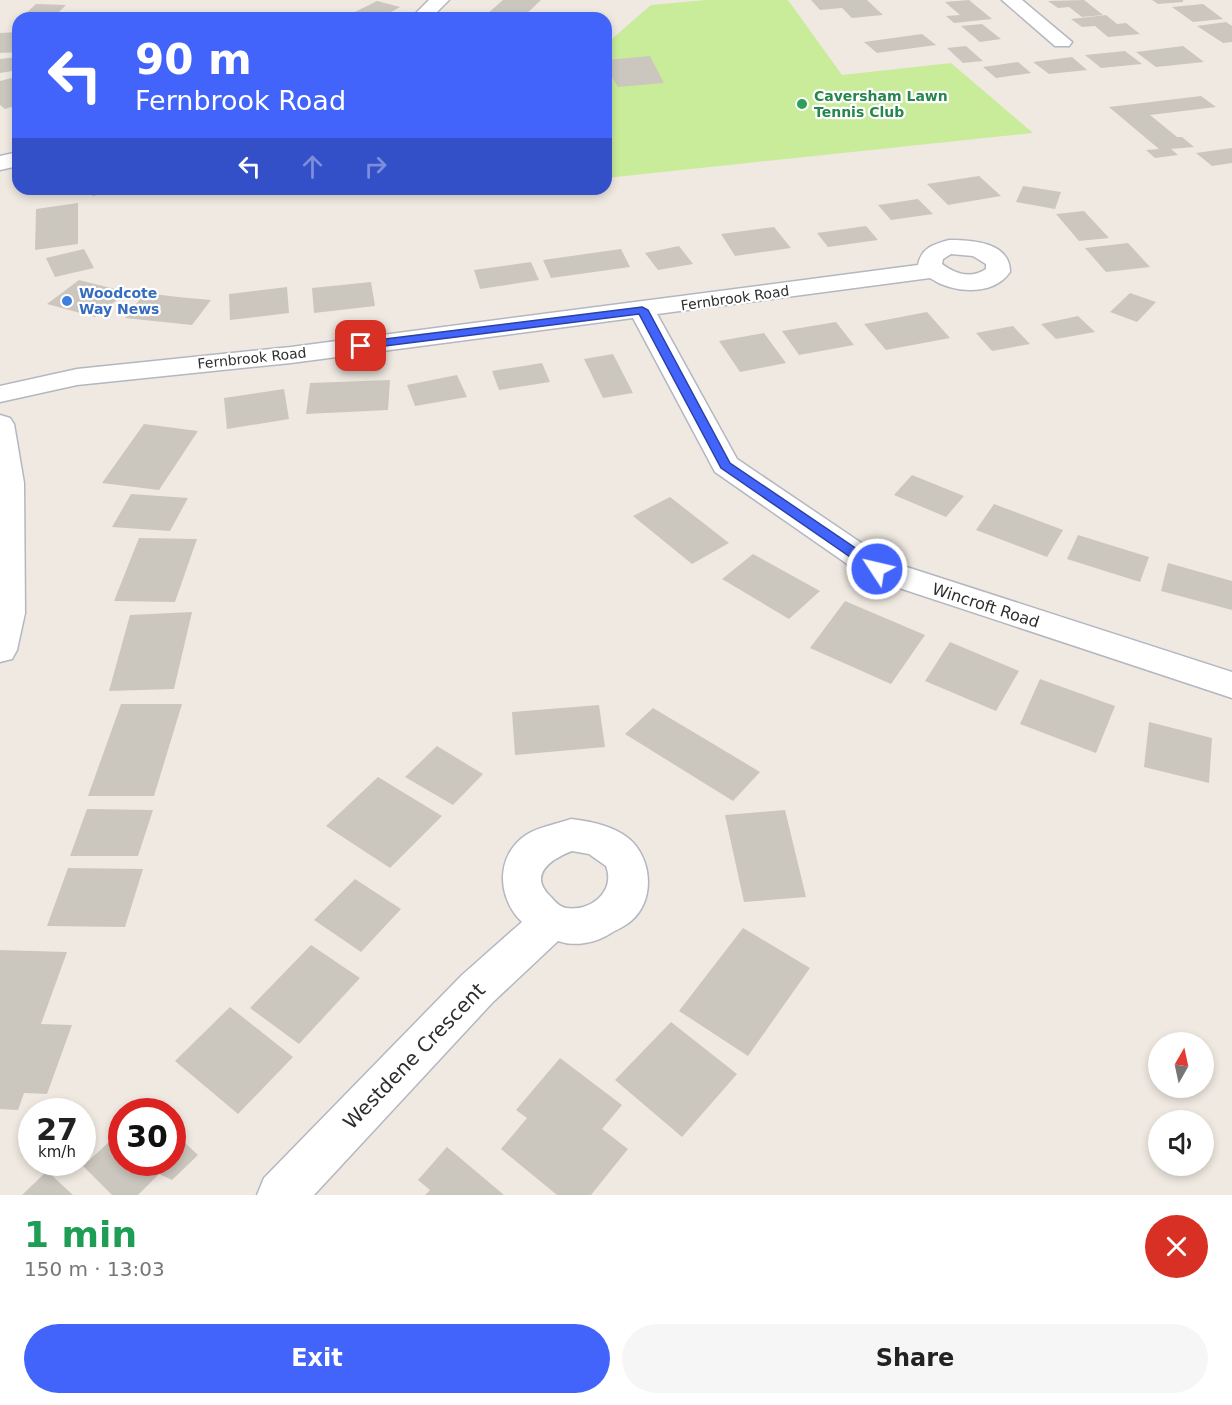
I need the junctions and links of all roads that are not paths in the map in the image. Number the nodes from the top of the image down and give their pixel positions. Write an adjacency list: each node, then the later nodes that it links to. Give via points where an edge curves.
1 (440, 0): 3 (street)
2 (1011, 0): 4 (street)
3 (427, 12)
4 (1062, 42)
5 (934, 270): 6 (street, Fernbrook Road)
6 (642, 310): 7 (street, Fernbrook Road, via 303,353 77,376); 10 (street, Wincroft Road, via 725,465 877,569)
7 (0, 394)
8 (0, 424): 9 (street, via 9,495 8,613)
9 (0, 650)
10 (1232, 685)
11 (551, 921): 12 (street, Westdene Crescent, via 477,989)
12 (281, 1195)

